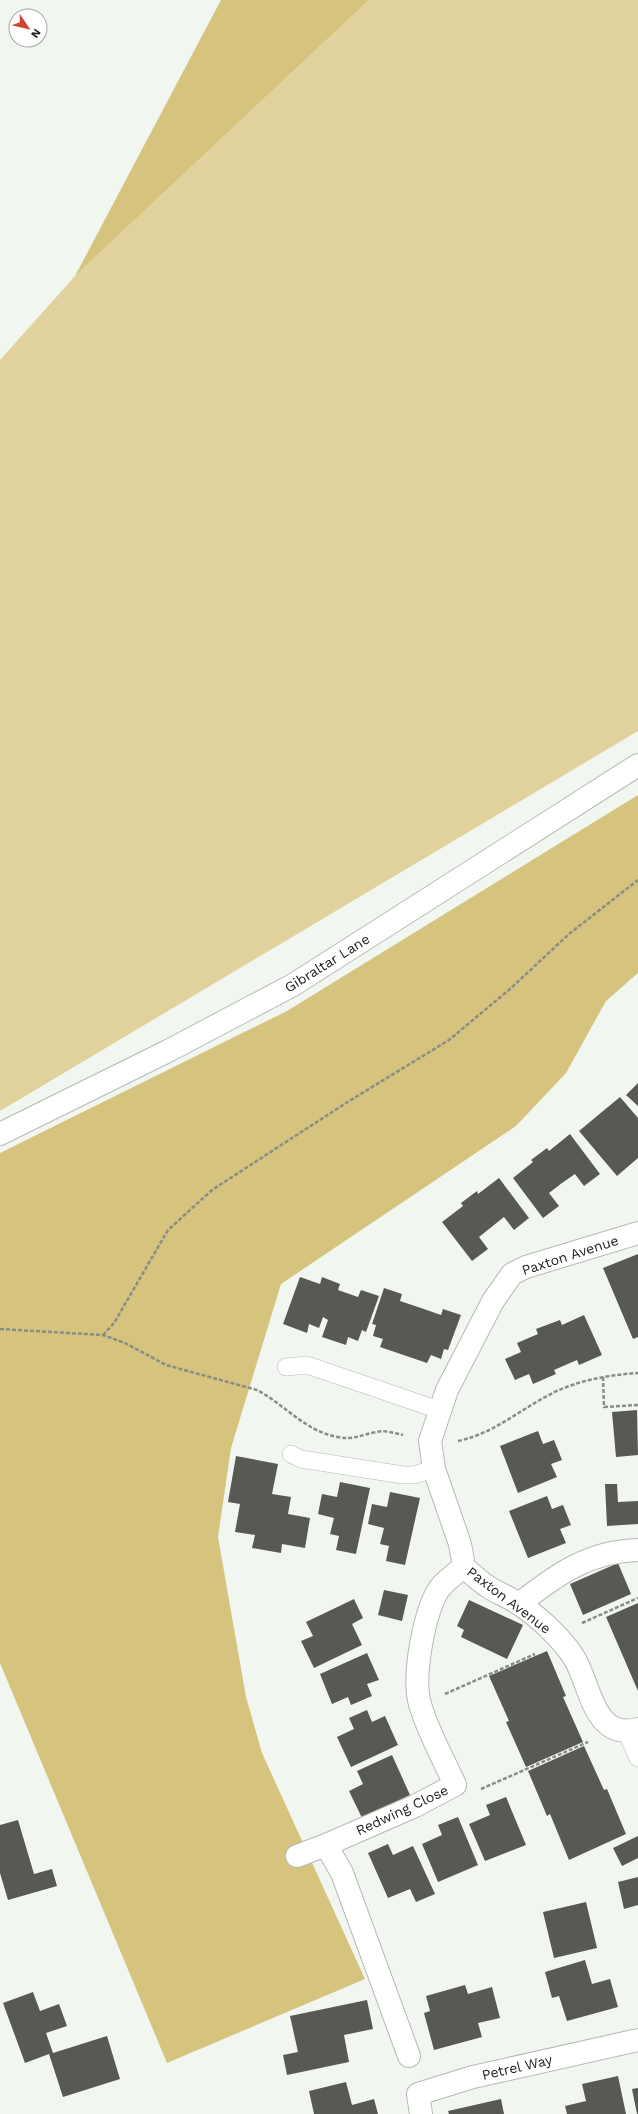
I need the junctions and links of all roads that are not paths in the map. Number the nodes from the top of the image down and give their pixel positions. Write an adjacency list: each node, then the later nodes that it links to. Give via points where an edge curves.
1 (638, 765): 2 (street, Gibraltar Lane, via 294,985)
2 (0, 1134)
3 (638, 1233): 5 (street, Paxton Avenue, via 526,1267 512,1274 492,1301)
4 (286, 1367): 5 (lane, via 307,1365)
5 (439, 1410): 7 (street, Paxton Avenue, via 430,1441)
6 (291, 1454): 7 (lane, via 301,1459 403,1475)
7 (434, 1469): 9 (street, Paxton Avenue, via 460,1544)
8 (638, 1550): 10 (street, via 606,1553 585,1561 547,1582)
9 (464, 1566): 10 (street, Paxton Avenue, via 486,1586); 13 (street, Redwing Close, via 441,1587 433,1600 417,1669 416,1687 420,1705 455,1785 415,1806)
10 (519, 1604): 11 (street, Paxton Avenue, via 560,1638 580,1666 601,1718)
11 (624, 1728): 12 (lane)
12 (638, 1758)
13 (326, 1845): 14 (street, Redwing Close); 16 (street, via 342,1873)
14 (297, 1856)
15 (638, 2040): 17 (street, Petrel Way, via 473,2077 418,2094)
16 (409, 2056)
17 (421, 2114)

